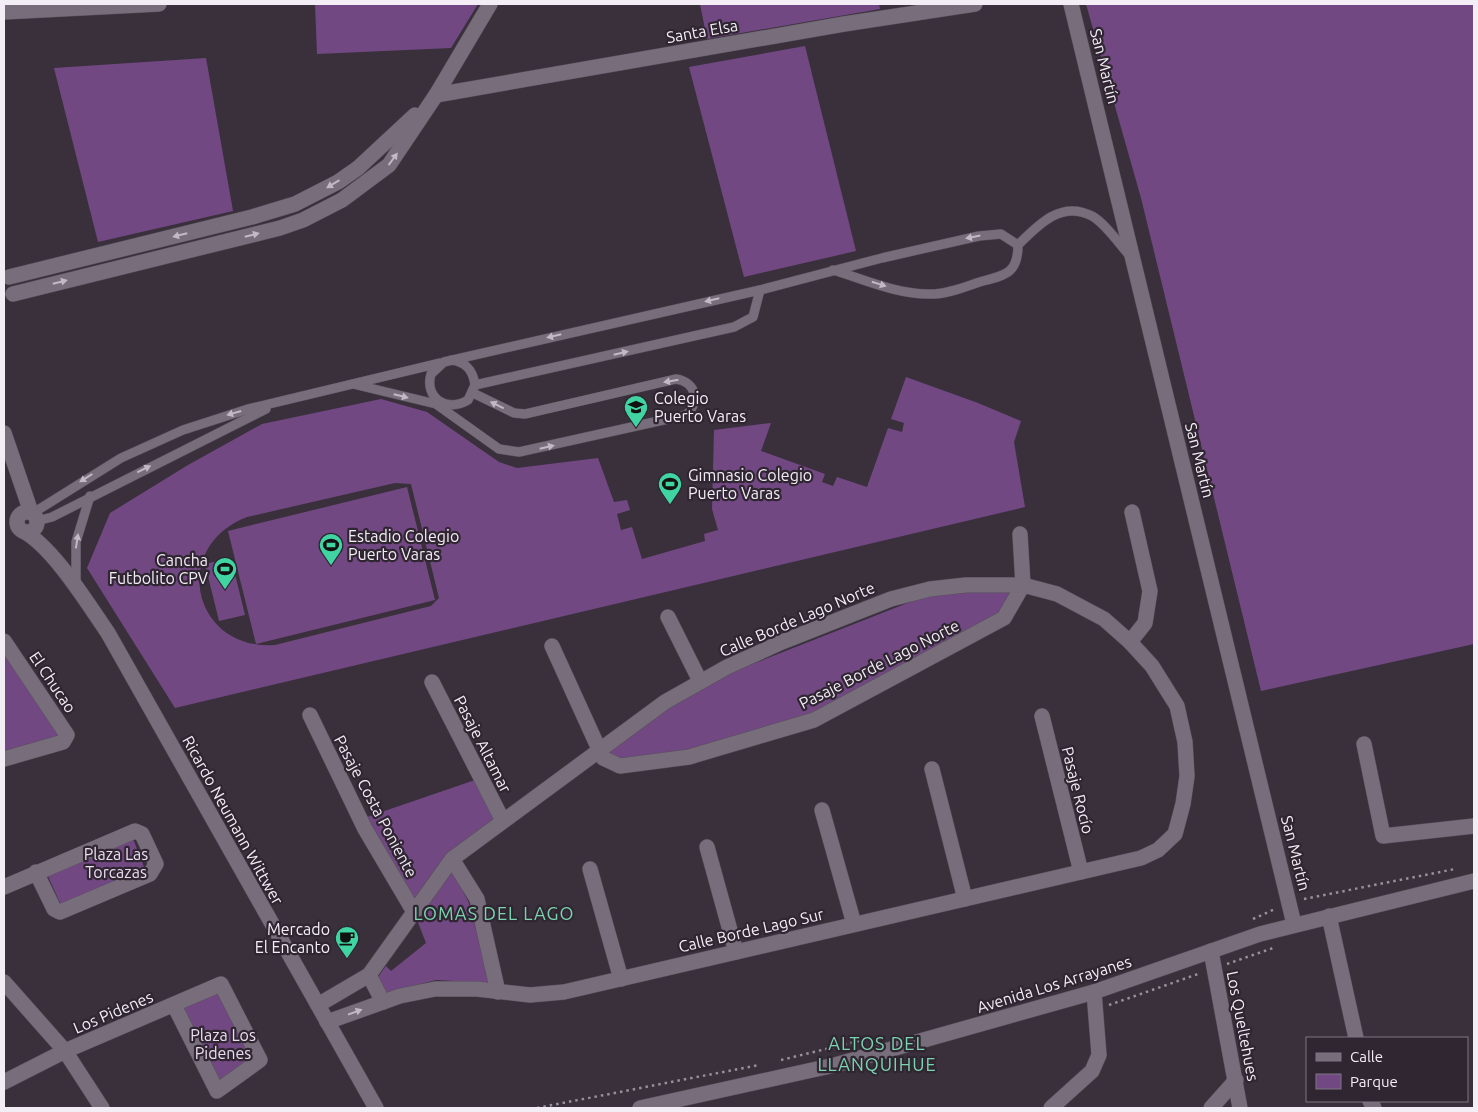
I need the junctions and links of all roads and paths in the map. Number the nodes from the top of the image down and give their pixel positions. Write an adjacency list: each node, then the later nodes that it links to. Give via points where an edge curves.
1 (159, 4): 5 (street)
2 (490, 4): 7 (street)
3 (975, 4): 7 (street, Santa Elsa)
4 (1071, 4): 12 (street, San Martín)
5 (79, 6): 6 (street)
6 (4, 12)
7 (436, 95): 8 (street, one-way to 8, via 377,151 338,182 295,204); 9 (street, one-way to 7, via 303,220 359,189 389,165)
8 (225, 223): 9 (street); 11 (street, one-way to 11)
9 (230, 240): 13 (street)
10 (1018, 245): 12 (lane, via 1047,218 1074,212 1092,216); 14 (lane, one-way to 14, via 1001,234 979,236); 14 (lane, one-way to 10, via 910,292 940,293 1003,276 1013,269 1018,258)
11 (121, 249): 13 (street); 15 (street)
12 (1133, 258): 55 (street, San Martín)
13 (127, 266): 17 (street, one-way to 13)
14 (832, 270): 16 (lane)
15 (9, 276)
16 (760, 290): 18 (lane, one-way to 18); 20 (lane, one-way to 16, via 734,327 753,316)
17 (13, 294)
18 (448, 361): 19 (lane); 20 (lane, via 458,361 470,368); 22 (lane, via 437,366 429,381 432,396)
19 (354, 384): 21 (lane); 22 (lane, one-way to 22)
20 (474, 389): 22 (lane, via 461,404); 22 (lane, one-way to 20, via 499,449 519,452 686,415 695,400 688,383 676,379 525,414 514,413)
21 (281, 401): 24 (lane, one-way to 21); 26 (lane, one-way to 26, via 215,419 152,444 92,474)
22 (439, 404)
23 (4, 433): 26 (street, via 22,488)
24 (90, 496): 26 (lane, via 52,517); 29 (lane, one-way to 24, via 76,542)
25 (1132, 512): 32 (street, via 1150,591 1145,623)
26 (23, 520): 29 (street, Ricardo Neumann Wittwer, via 40,537 50,556)
27 (1020, 534): 28 (street)
28 (1023, 585): 32 (street, Calle Borde Lago Norte, via 1074,601 1104,619); 34 (street, Calle Borde Lago Norte, via 948,586 904,595 782,642); 39 (street, Pasaje Borde Lago Norte, via 1004,618 814,720 689,757 640,764 620,766 610,763)
29 (76, 587): 70 (street, Ricardo Neumann Wittwer, via 108,633)
30 (668, 617): 34 (street)
31 (4, 641): 40 (street, El Chucao, via 67,735 63,742)
32 (1130, 642): 45 (street, Calle Borde Lago Norte, via 1165,685 1177,706 1182,724 1186,776)
33 (552, 646): 39 (street)
34 (700, 681): 39 (street, Calle Borde Lago Norte, via 665,702)
35 (432, 682): 43 (street, Pasaje Altamar)
36 (310, 715): 56 (street, Pasaje Costa Poniente, via 365,829)
37 (1042, 716): 51 (street, Pasaje Rocío)
38 (1364, 744): 44 (street, via 1384,836)
39 (600, 750): 43 (street, Calle Borde Lago Norte)
40 (4, 759)
41 (932, 768): 54 (street)
42 (822, 810): 59 (street)
43 (503, 821): 47 (street, Calle Borde Lago Norte)
44 (1474, 826)
45 (1175, 834): 51 (street, Calle Borde Lago Sur, via 1158,850 1142,858)
46 (707, 846): 62 (street)
47 (452, 860): 56 (street, Calle Borde Lago Norte); 66 (street, via 477,899)
48 (1464, 867): 55 (path)
49 (590, 869): 64 (street)
50 (36, 872): 50 (street, via 134,831 142,834 156,864 150,874 60,912 54,909); 53 (street)
51 (1080, 872): 54 (street, Calle Borde Lago Sur)
52 (1474, 881): 57 (street, Avenida Los Arrayanes)
53 (4, 887)
54 (965, 899): 59 (street, Calle Borde Lago Sur)
55 (1290, 902): 58 (path); 60 (street, San Martín)
56 (414, 912): 63 (street, Calle Borde Lago Norte)
57 (1329, 916): 60 (street, Avenida Los Arrayanes); 73 (street)
58 (1244, 923)
59 (854, 924): 62 (street, Calle Borde Lago Sur)
60 (1294, 924): 61 (street, Avenida Los Arrayanes)
61 (1211, 951): 67 (street, Avenida Los Arrayanes); 77 (street, Los Queltehues)
62 (736, 952): 64 (street, Calle Borde Lago Sur)
63 (368, 975): 68 (street); 70 (street, Calle Borde Lago Norte)
64 (621, 978): 66 (street, Calle Borde Lago Sur, via 547,994)
65 (4, 982): 74 (street)
66 (498, 992): 68 (street, Calle Borde Lago Sur, via 435,989)
67 (1094, 992): 82 (street, Avenida Los Arrayanes, via 835,1065); 83 (street, via 1099,1055 1092,1071)
68 (383, 1002): 71 (street, Calle Borde Lago Sur, one-way to 68)
69 (174, 1005): 69 (street, Los Pidenes, via 220,984 260,1060 217,1090); 74 (street, Los Pidenes)
70 (318, 1005): 71 (street, Ricardo Neumann Wittwer)
71 (327, 1022): 80 (street, Ricardo Neumann Wittwer)
72 (876, 1036): 75 (path)
73 (1356, 1037)
74 (65, 1051): 78 (street); 79 (street)
75 (781, 1060)
76 (762, 1064): 81 (path)
77 (1236, 1080): 84 (street); 85 (street, Los Queltehues)
78 (4, 1082)
79 (102, 1108)
80 (376, 1108)
81 (537, 1108)
82 (640, 1108)
83 (1051, 1108)
84 (1210, 1108)
85 (1240, 1108)

